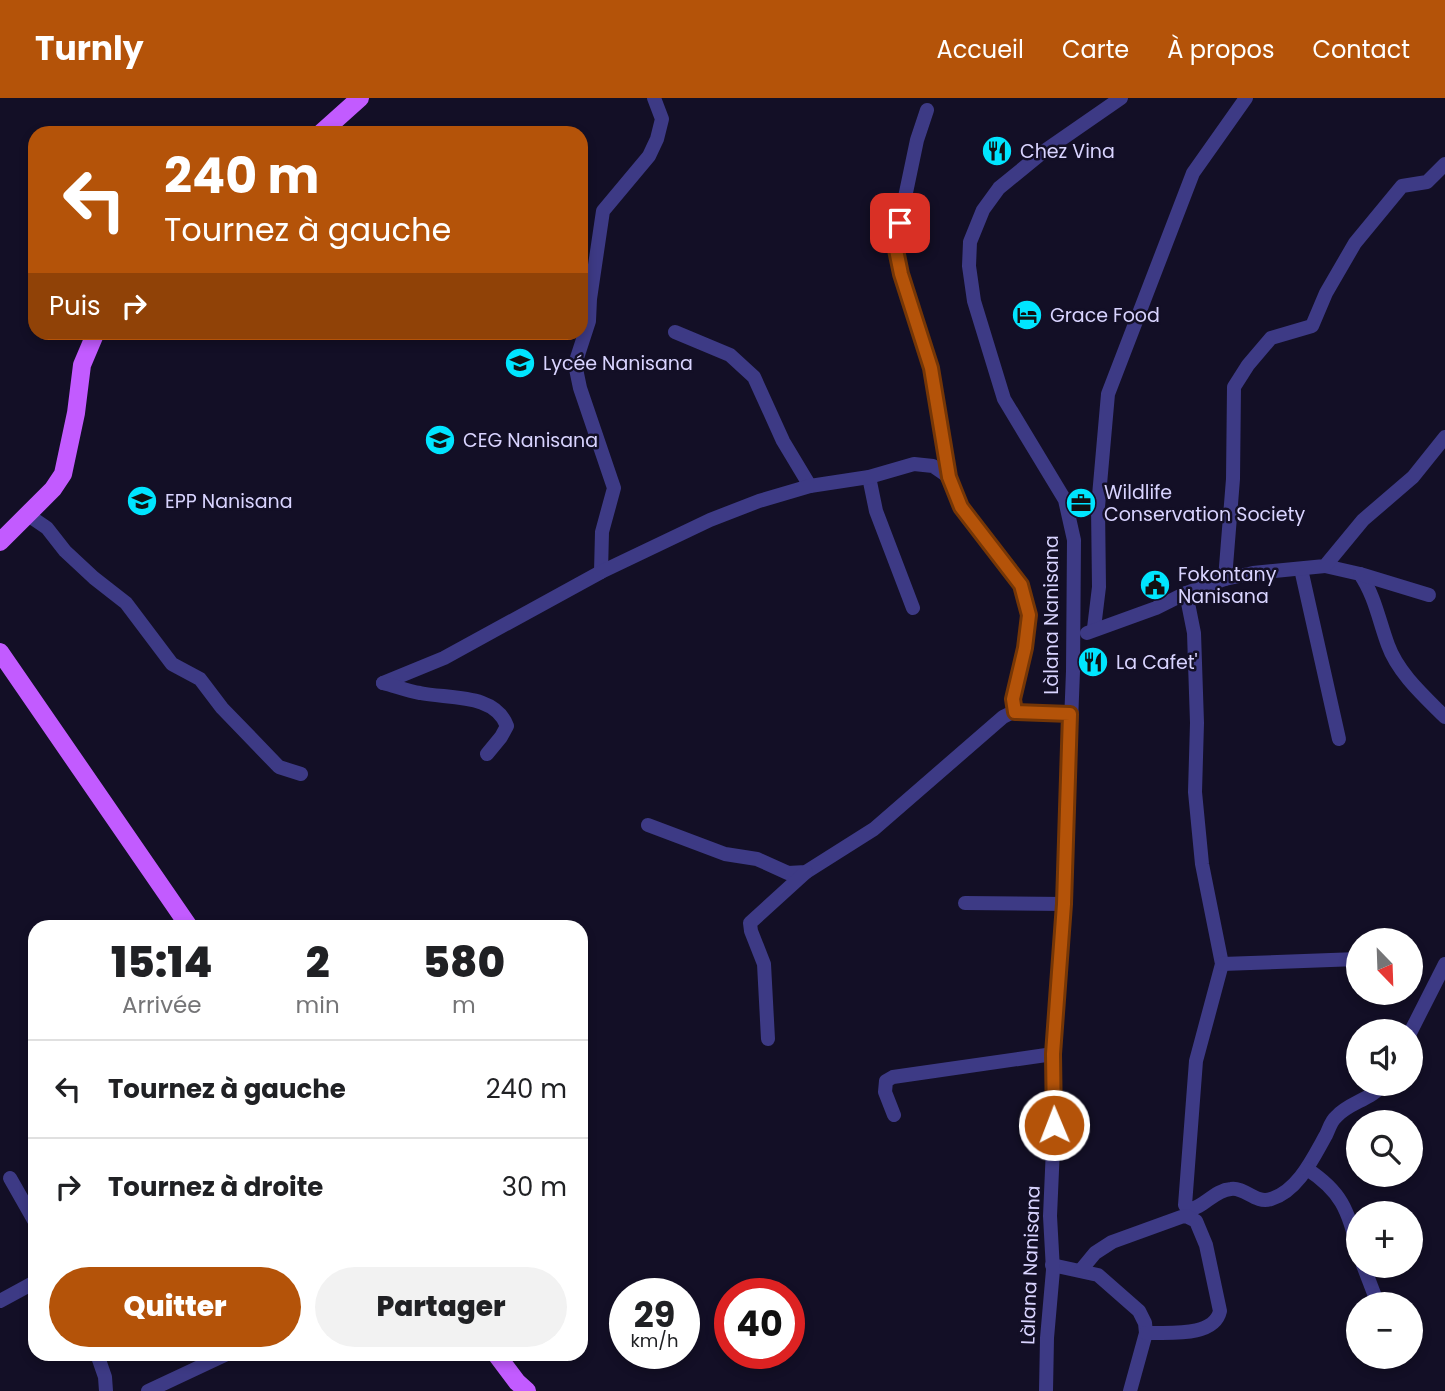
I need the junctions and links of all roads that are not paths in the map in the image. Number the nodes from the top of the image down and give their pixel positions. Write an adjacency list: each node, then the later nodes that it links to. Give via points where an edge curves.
1 (360, 98): 6 (main road)
2 (654, 98): 8 (street, via 662,119 649,156 603,211)
3 (1121, 98): 27 (street, Làlana Nanisana, via 999,188 983,210 970,242 974,301 1004,399 1065,500 1074,540)
4 (1246, 98): 26 (street, via 1194,173 1108,394)
5 (927, 110): 14 (street, via 895,245 931,368)
6 (329, 126)
7 (1445, 164): 22 (street, via 1427,182 1402,186 1355,243 1312,326 1271,338 1234,387)
8 (588, 324)
9 (675, 332): 15 (street, via 730,355 754,377)
10 (93, 340): 16 (main road, via 82,365 63,474)
11 (583, 340): 20 (street, via 575,364 580,388 614,488 602,532)
12 (1445, 437): 18 (street, via 1413,477 1363,520)
13 (869, 477): 14 (street, via 914,464 933,466); 15 (street); 25 (street, via 876,511)
14 (949, 477): 29 (street, via 961,507 1021,585 1029,615 1013,699)
15 (810, 486): 20 (street, via 710,520)
16 (28, 515): 17 (main road); 34 (street, via 126,603 172,664 200,678 279,767)
17 (0, 542)
18 (1325, 566): 19 (street); 21 (street)
19 (1301, 569): 22 (street); 32 (street)
20 (601, 572): 33 (street, via 444,658 383,683 486,703 503,716 507,726)
21 (1360, 574): 24 (street); 31 (street, via 1370,588 1389,648 1413,685)
22 (1225, 579): 23 (street)
23 (1186, 593): 26 (street); 41 (street, via 1194,633 1200,852)
24 (1429, 596)
25 (913, 608)
26 (1094, 628): 27 (street)
27 (1073, 640): 30 (street, Làlana Nanisana)
28 (0, 652): 39 (main road)
29 (1015, 712): 30 (street); 36 (street, via 990,726 874,829)
30 (1070, 714): 38 (street, Làlana Nanisana)
31 (1445, 717)
32 (1339, 739)
33 (487, 754)
34 (302, 774)
35 (648, 825): 36 (street, via 788,873)
36 (806, 872): 44 (street, via 750,923 764,964)
37 (965, 903): 38 (street)
38 (1064, 904): 45 (street, Làlana Nanisana)
39 (184, 920)
40 (1346, 959): 41 (street)
41 (1222, 964): 48 (street, via 1196,1061 1185,1205 1194,1209 1233,1188 1260,1200 1272,1199)
42 (1445, 964): 43 (street)
43 (1417, 1019)
44 (768, 1039)
45 (1053, 1054): 47 (street, via 893,1077 886,1081 885,1093); 52 (street, Làlana Nanisana)
46 (1371, 1096): 48 (street, via 1334,1118)
47 (894, 1115)
48 (1307, 1169): 51 (street, via 1339,1195)
49 (10, 1178): 50 (street)
50 (28, 1210)
51 (1346, 1212)
52 (1052, 1265): 53 (street); 63 (street, Làlana Nanisana)
53 (1081, 1270): 56 (street, via 1098,1276 1139,1311); 56 (street, via 1112,1242 1181,1217 1196,1221 1206,1245 1219,1317 1200,1330)
54 (28, 1286): 55 (street)
55 (0, 1301)
56 (1146, 1333): 64 (street)
57 (99, 1361): 60 (street)
58 (212, 1361): 61 (street)
59 (501, 1361): 62 (main road)
60 (106, 1391)
61 (148, 1391)
62 (527, 1391)
63 (1046, 1391)
64 (1130, 1391)

